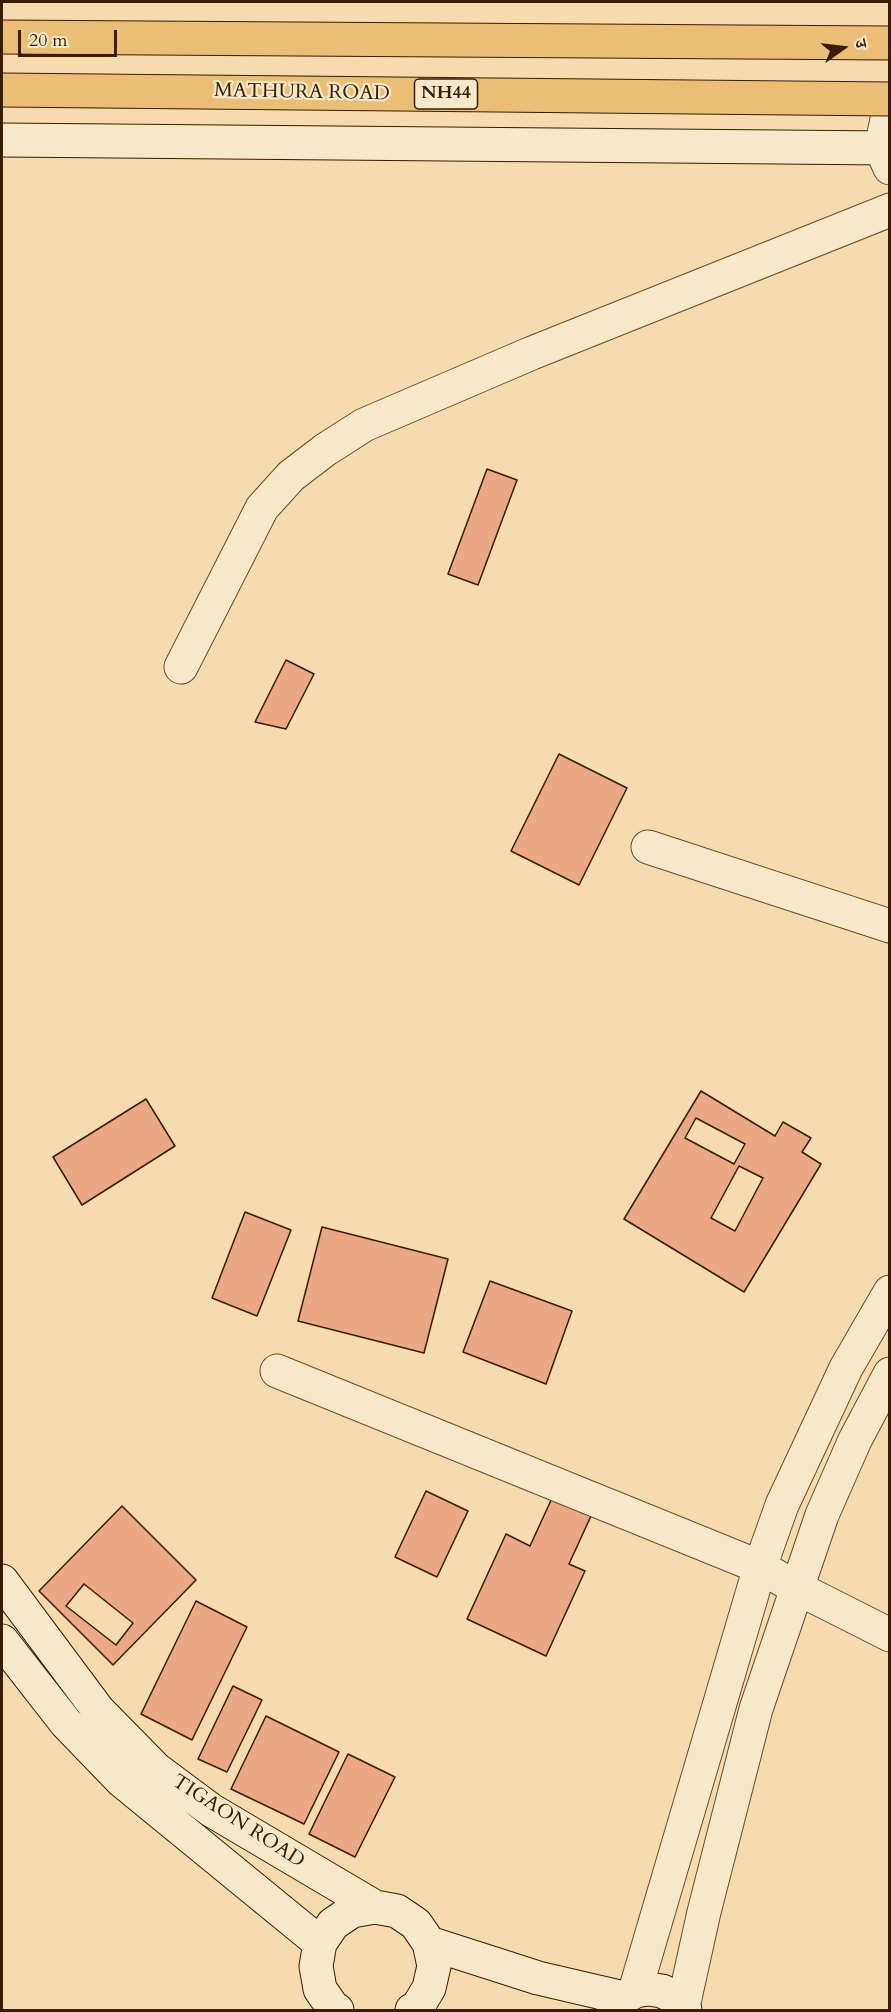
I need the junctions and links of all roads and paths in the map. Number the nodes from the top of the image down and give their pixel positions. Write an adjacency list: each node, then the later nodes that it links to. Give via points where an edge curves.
1 (2, 37): 2 (highway, bridge)
2 (890, 43)
3 (2, 90): 4 (highway, MATHURA ROAD / NH44, bridge)
4 (890, 99)
5 (890, 105): 7 (street)
6 (2, 140): 7 (street)
7 (887, 155)
8 (890, 210): 9 (street, via 532,353 364,425 325,450 291,476 262,508)
9 (181, 667)
10 (648, 847): 11 (street)
11 (890, 927)
12 (890, 1292): 15 (street, via 846,1368 782,1505)
13 (277, 1371): 15 (street)
14 (890, 1374): 17 (street, via 822,1515)
15 (760, 1567): 17 (street); 23 (street)
16 (2, 1581): 20 (street, TIGAON ROAD, via 98,1710 156,1769 212,1810)
17 (797, 1588): 18 (street); 24 (street, via 756,1709 704,1912)
18 (890, 1635)
19 (2, 1641): 21 (street, TIGAON ROAD, via 66,1723 122,1781)
20 (375, 1907): 21 (street, via 352,1911 333,1924); 22 (street, TIGAON ROAD, via 397,1911 416,1924)
21 (320, 1943): 25 (street, via 316,1966 320,1989)
22 (429, 1943): 23 (street, via 538,1978); 26 (street, via 434,1966)
23 (624, 2000): 24 (street, via 648,1989 662,1991)
24 (684, 2009)
25 (334, 2010)
26 (422, 2010)

